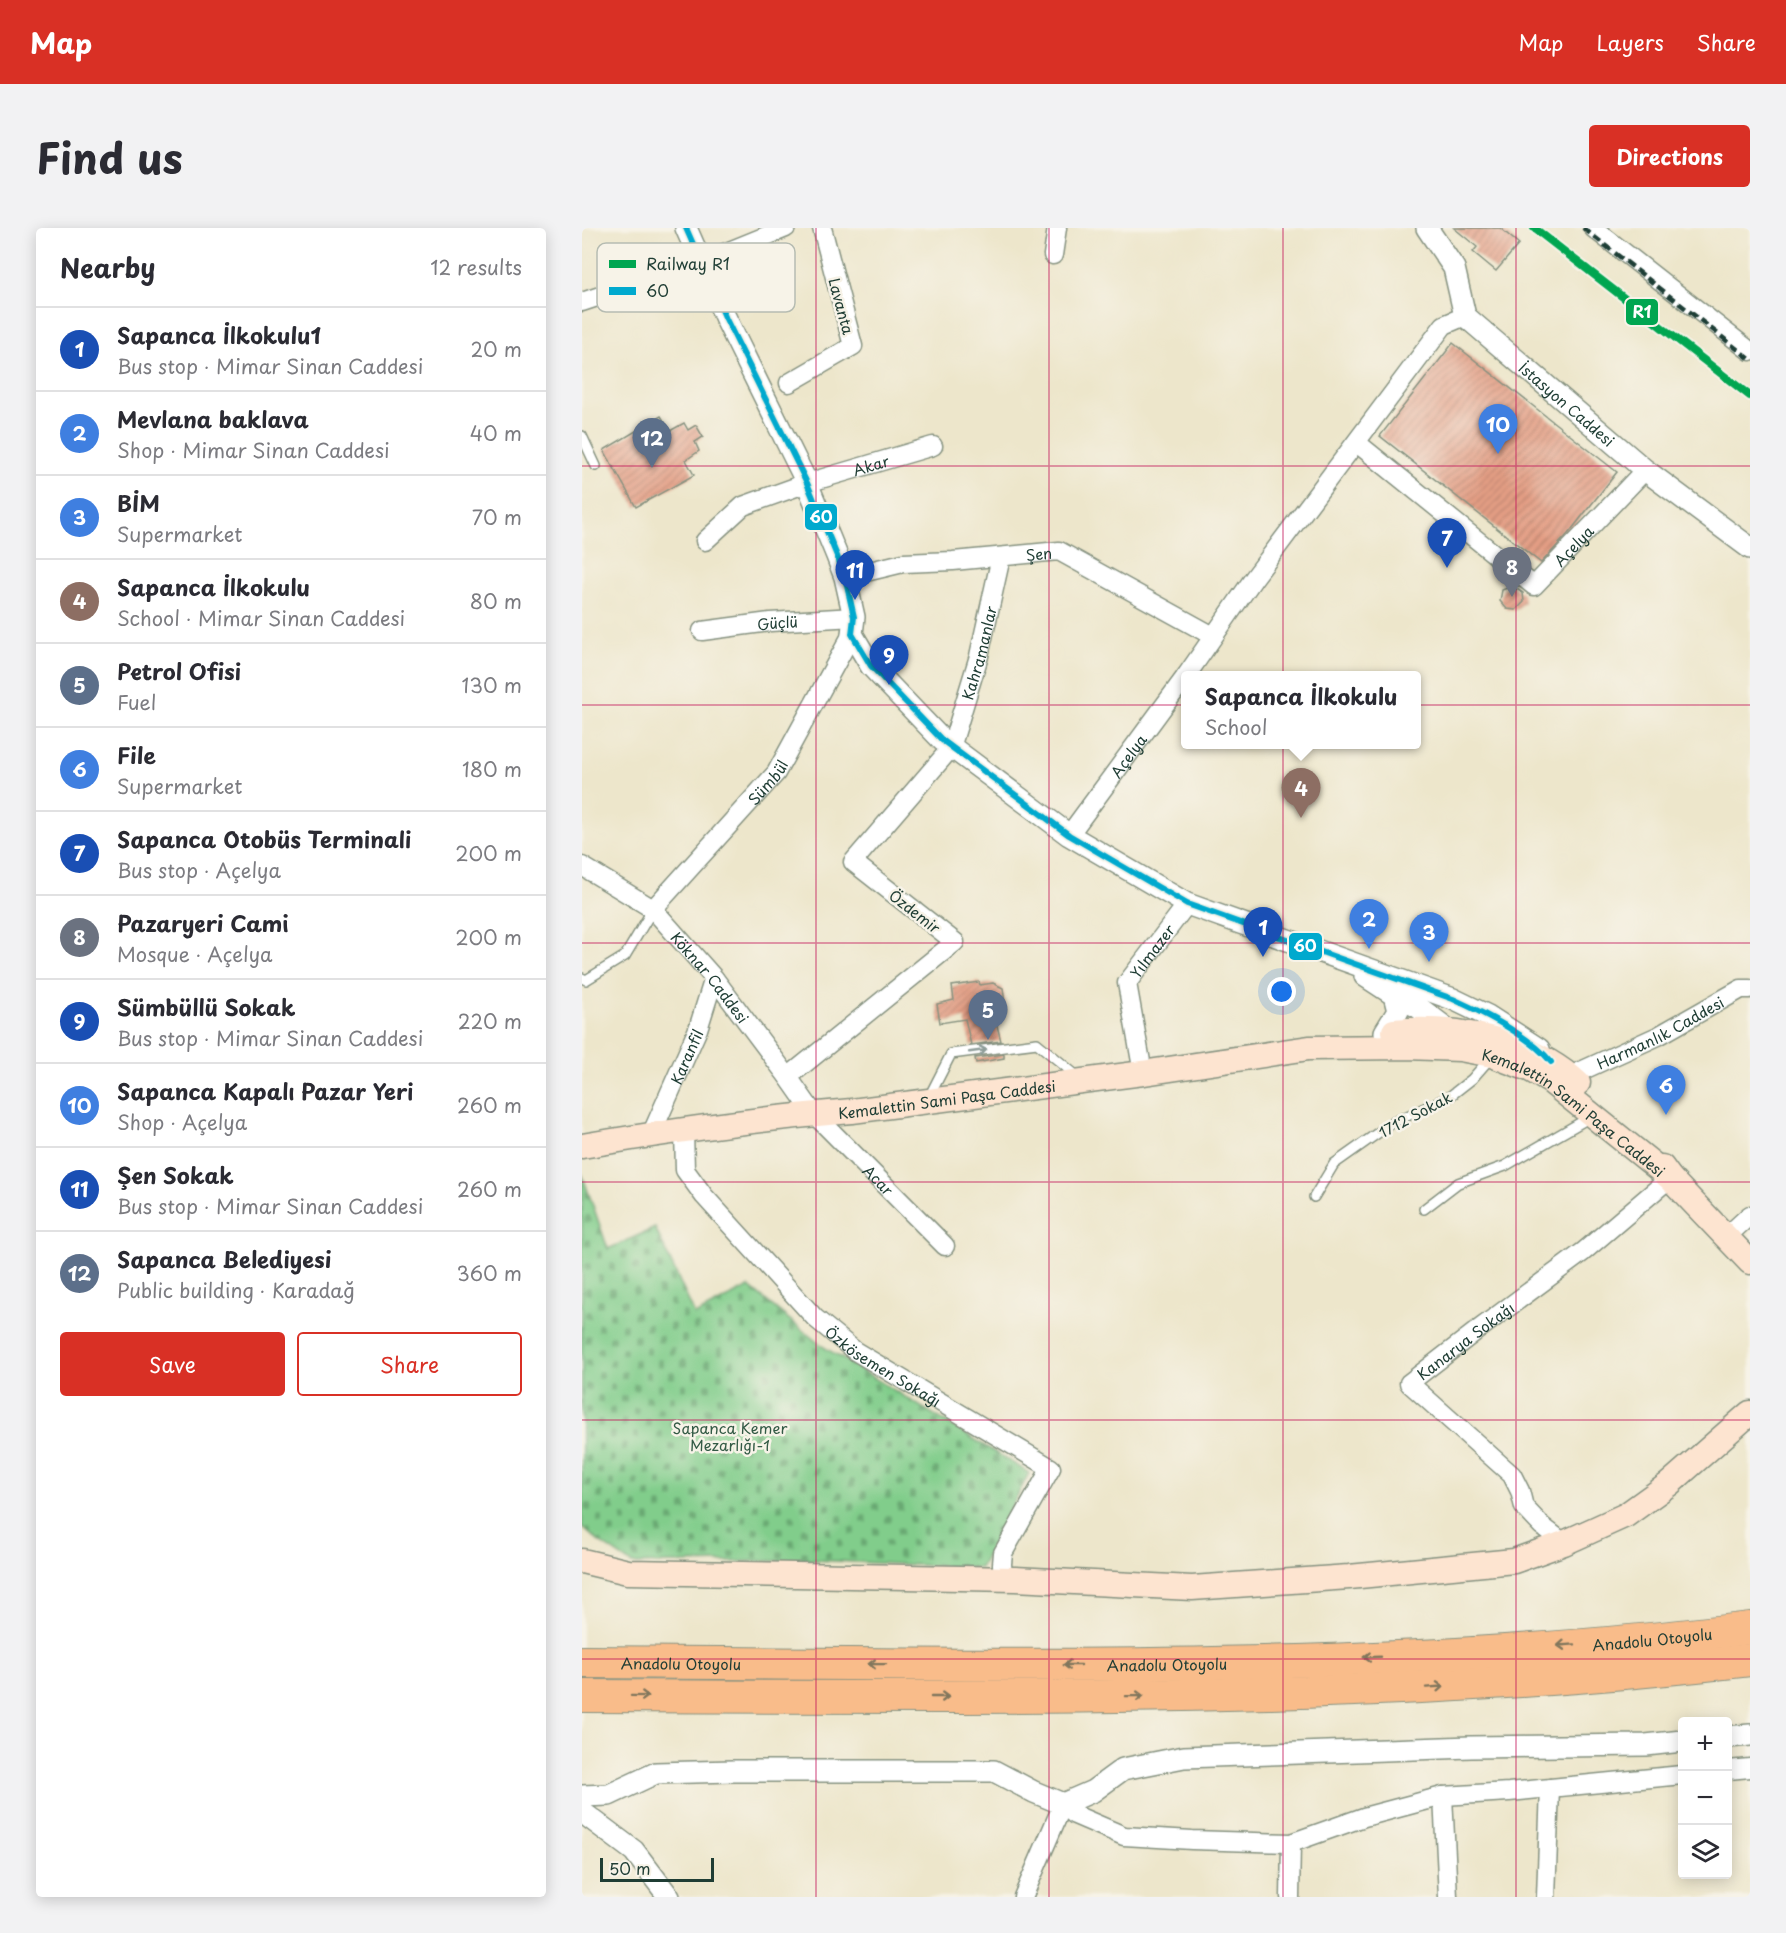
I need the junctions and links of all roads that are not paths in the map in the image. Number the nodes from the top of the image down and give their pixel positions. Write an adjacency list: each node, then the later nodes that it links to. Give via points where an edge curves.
1 (686, 228): 7 (street)
2 (786, 228): 8 (street)
3 (822, 228): 15 (street, Lavanta, via 853,346)
4 (1057, 228): 9 (street)
5 (1427, 228): 13 (street, via 1454,268)
6 (1593, 228): 14 (street)
7 (693, 243)
8 (749, 243)
9 (1053, 255)
10 (597, 297): 11 (street)
11 (582, 302)
12 (724, 312): 21 (street)
13 (1465, 315): 17 (street, Açelya, via 1444,325); 20 (street, İstasyon Caddesi)
14 (1750, 351)
15 (789, 383)
16 (582, 436): 19 (lane)
17 (1357, 442): 20 (street, Açelya, via 1534,586); 28 (street, Açelya)
18 (933, 446): 21 (street, Akar)
19 (596, 466)
20 (1645, 471): 23 (street, İstasyon Caddesi)
21 (807, 483): 22 (street, Akar, via 743,506); 25 (street)
22 (705, 541)
23 (1750, 548)
24 (1001, 557): 25 (street, Şen, via 903,563); 28 (street, Şen, via 1059,551); 31 (street, Kahramanlar, via 979,656)
25 (845, 577): 26 (street)
26 (853, 626): 27 (street, Güçlü, via 770,622); 31 (street, via 871,666); 35 (street, Sümbül, via 776,773)
27 (702, 632)
28 (1214, 636): 29 (street, Açelya)
29 (1190, 671)
30 (1181, 683): 32 (street, Açelya)
31 (951, 748): 32 (street); 49 (street, Özdemir, via 853,862 955,942)
32 (1069, 835): 34 (street)
33 (582, 866): 35 (street, Köknar Caddesi)
34 (1187, 904): 36 (street); 48 (street, Yılmazer, via 1127,983)
35 (653, 909): 37 (lane, via 625,956 586,980); 38 (street, Köknar Caddesi)
36 (1317, 951): 40 (street); 41 (street)
37 (582, 978)
38 (714, 978): 49 (street, Köknar Caddesi); 55 (street, Karanfil, via 699,1029)
39 (1747, 985): 47 (street, Harmanlık Caddesi, via 1658,1036)
40 (1394, 995): 42 (street); 43 (street, via 1398,1011)
41 (1442, 995): 42 (street, via 1453,1011); 47 (street, via 1488,1016 1543,1052)
42 (1450, 1031): 43 (main road, Kemalettin Sami Paşa Caddesi); 45 (street); 46 (street); 47 (main road, Kemalettin Sami Paşa Caddesi, via 1491,1037)
43 (1385, 1032): 44 (main road, Kemalettin Sami Paşa Caddesi, via 1340,1038)
44 (1310, 1048): 45 (main road, Kemalettin Sami Paşa Caddesi); 48 (main road, Kemalettin Sami Paşa Caddesi)
45 (1434, 1048): 46 (main road, Kemalettin Sami Paşa Caddesi)
46 (1483, 1054): 53 (main road, Kemalettin Sami Paşa Caddesi, via 1529,1069); 58 (lane, 1712 Sokak, via 1472,1079 1449,1097 1392,1123 1334,1164)
47 (1561, 1069): 57 (main road, Kemalettin Sami Paşa Caddesi, via 1643,1143)
48 (1143, 1073): 50 (main road, Kemalettin Sami Paşa Caddesi)
49 (788, 1077): 52 (street, Köknar Caddesi)
50 (1082, 1080): 51 (main road, Kemalettin Sami Paşa Caddesi); 51 (lane, one-way to 50, via 951,1054 1037,1043)
51 (927, 1101): 52 (main road, Kemalettin Sami Paşa Caddesi)
52 (814, 1114): 54 (main road, Kemalettin Sami Paşa Caddesi); 62 (street, Acar)
53 (1593, 1115): 57 (main road, Kemalettin Sami Paşa Caddesi); 59 (lane, via 1505,1166 1458,1183)
54 (684, 1131): 55 (main road, Kemalettin Sami Paşa Caddesi); 67 (street, Özkösemen Sokağı, via 685,1170 815,1318 855,1351 1051,1468 1003,1553)
55 (651, 1135): 56 (main road, Kemalettin Sami Paşa Caddesi)
56 (582, 1146)
57 (1670, 1178): 61 (main road); 65 (street, Kanarya Sokağı, via 1583,1252 1409,1383 1512,1475 1524,1508)
58 (1314, 1197)
59 (1424, 1209)
60 (1750, 1215): 61 (street)
61 (1726, 1237): 63 (main road)
62 (945, 1246)
63 (1750, 1262)
64 (1750, 1413): 65 (main road, via 1661,1491 1626,1515)
65 (1564, 1543): 67 (main road, via 1514,1561 1192,1588)
66 (582, 1562): 67 (main road, via 628,1572)
67 (1003, 1578)
68 (1750, 1628): 70 (highway, Anadolu Otoyolu, one-way to 70, via 1429,1655 1260,1662)
69 (1750, 1660): 71 (highway, one-way to 69, via 1262,1694 1441,1687)
70 (582, 1662)
71 (582, 1696)
72 (1750, 1735): 73 (street)
73 (1732, 1737)
74 (1678, 1742): 81 (street, via 1184,1756 1123,1769 1093,1791)
75 (1750, 1768): 76 (street)
76 (1732, 1770)
77 (1678, 1775): 78 (street)
78 (1550, 1788): 80 (street); 88 (street)
79 (582, 1796): 81 (street, via 609,1795 656,1773 994,1771)
80 (1443, 1796): 83 (street, via 1364,1817); 87 (street)
81 (1063, 1804): 83 (street, via 1075,1815 1125,1836); 85 (street)
82 (582, 1812): 84 (street, via 634,1851)
83 (1290, 1843): 86 (street)
84 (669, 1897)
85 (1023, 1897)
86 (1290, 1897)
87 (1448, 1897)
88 (1546, 1897)

